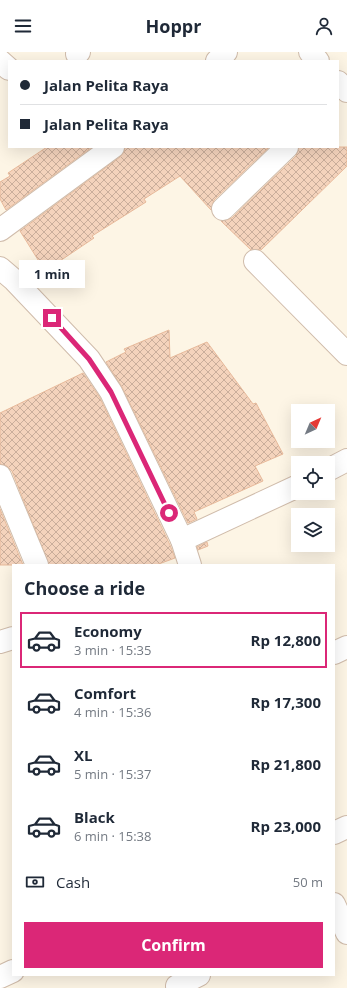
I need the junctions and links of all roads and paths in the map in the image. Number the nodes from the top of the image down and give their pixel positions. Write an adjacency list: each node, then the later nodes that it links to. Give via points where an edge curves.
1 (226, 52): 3 (street)
2 (310, 52): 4 (street)
3 (218, 60)
4 (317, 60)
5 (0, 61): 6 (street)
6 (8, 69)
7 (112, 148): 10 (street)
8 (286, 148): 9 (street)
9 (223, 209)
10 (0, 230)
11 (255, 261): 13 (street)
12 (0, 268): 18 (street, via 89,359 111,392)
13 (347, 354)
14 (347, 460): 15 (street)
15 (335, 466)
16 (0, 476): 19 (street)
17 (291, 489): 18 (street)
18 (182, 540): 20 (street)
19 (37, 564)
20 (190, 564)
21 (12, 638): 22 (street)
22 (0, 642)
23 (347, 647): 24 (street)
24 (335, 653)
25 (347, 827): 26 (street)
26 (335, 833)
27 (335, 907): 28 (street)
28 (347, 933)
29 (12, 971): 31 (street)
30 (197, 976): 32 (street)
31 (0, 977)
32 (176, 986)

